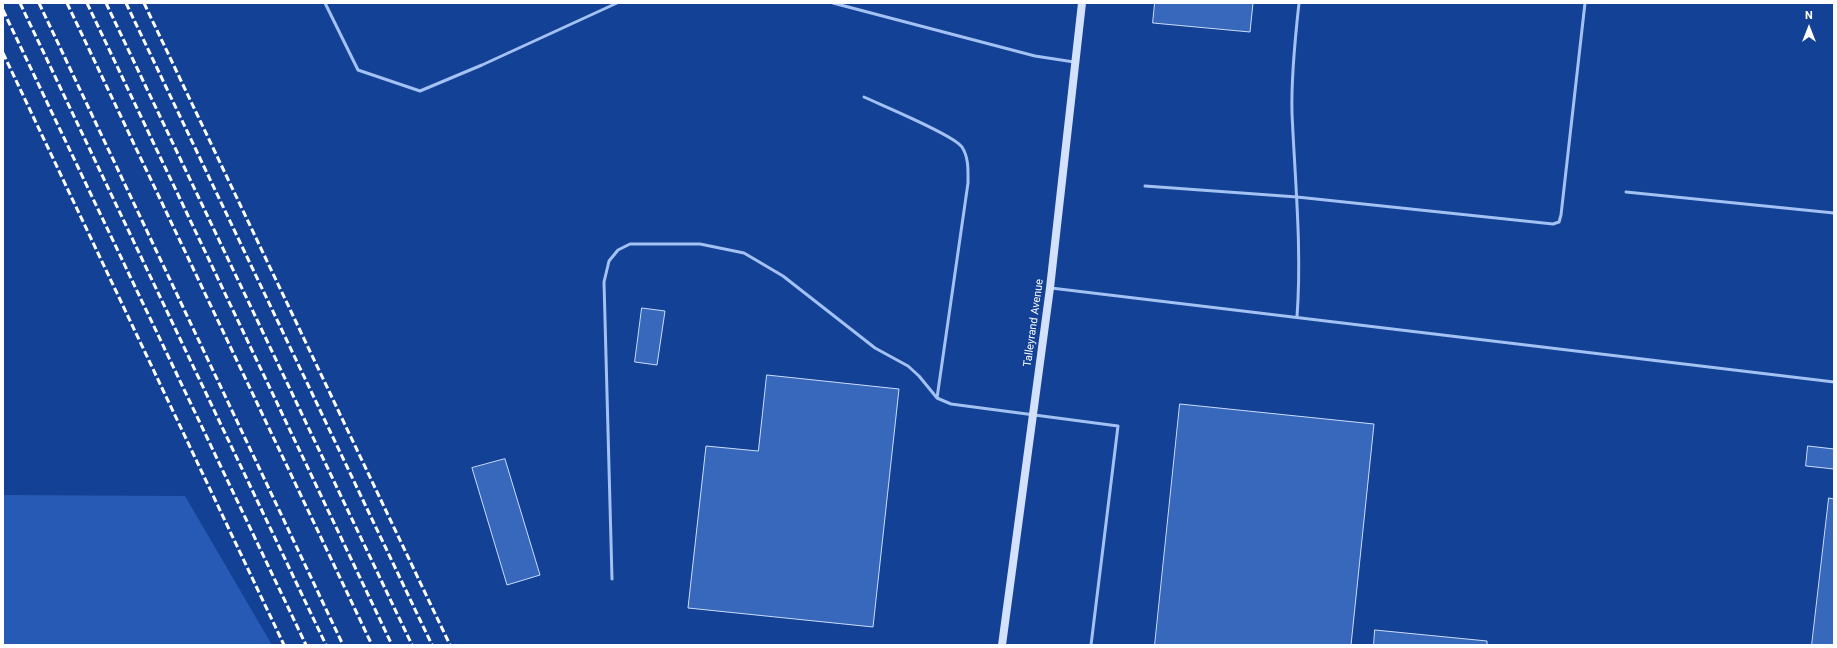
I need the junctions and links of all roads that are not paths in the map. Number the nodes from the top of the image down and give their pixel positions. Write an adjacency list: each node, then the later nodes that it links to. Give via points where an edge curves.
1 (324, 3): 2 (lane, via 358,70 420,91)
2 (617, 3)
3 (833, 3): 7 (lane, via 1036,56)
4 (1082, 3): 7 (street, Talleyrand Avenue)
5 (1300, 3): 11 (lane, via 1292,111)
6 (1585, 3): 11 (lane, via 1559,222 1553,224)
7 (1076, 62): 13 (street, Talleyrand Avenue)
8 (864, 97): 16 (lane, via 947,136 960,145 968,165 968,183)
9 (1145, 186): 11 (lane)
10 (1626, 192): 12 (lane)
11 (1297, 197): 14 (lane, via 1300,284)
12 (1834, 213)
13 (1050, 288): 14 (lane); 17 (street, Talleyrand Avenue)
14 (1297, 317): 15 (lane)
15 (1834, 382)
16 (937, 398): 17 (lane, via 951,404); 18 (lane, via 908,366 875,348 783,276 744,253 700,244 673,243 630,244 618,250 608,261 604,282)
17 (1032, 415): 19 (street, Talleyrand Avenue); 20 (lane, via 1118,426)
18 (612, 579)
19 (1002, 645)
20 (1091, 645)

